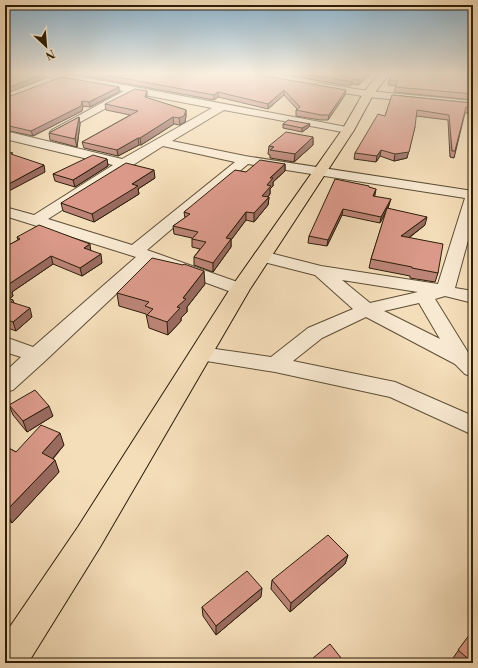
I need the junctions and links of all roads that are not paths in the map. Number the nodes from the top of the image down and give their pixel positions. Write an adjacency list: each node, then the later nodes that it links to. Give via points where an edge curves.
1 (106, 104): 7 (street)
2 (207, 104): 4 (street)
3 (362, 104): 5 (main road)
4 (221, 107): 5 (street); 8 (street)
5 (348, 130): 11 (main road)
6 (5, 135): 7 (street)
7 (35, 142): 10 (street)
8 (162, 142): 9 (street); 10 (street)
9 (245, 160): 11 (street); 15 (street)
10 (125, 164): 14 (street)
11 (320, 171): 12 (street); 16 (main road)
12 (473, 196): 19 (street)
13 (5, 211): 14 (street)
14 (36, 220): 15 (street)
15 (141, 254): 18 (street); 25 (street)
16 (262, 256): 17 (street); 18 (main road)
17 (321, 271): 19 (street); 22 (street)
18 (240, 289): 24 (main road)
19 (445, 291): 20 (street); 21 (street)
20 (424, 296): 22 (street); 26 (street)
21 (473, 297)
22 (366, 310): 26 (street); 27 (street, via 315,333)
23 (5, 344): 25 (street)
24 (202, 354): 27 (street); 30 (main road, via 89,537)
25 (38, 356): 28 (street)
26 (467, 364)
27 (275, 365): 29 (street, via 395,390)
28 (5, 384)
29 (473, 426)
30 (7, 663)

